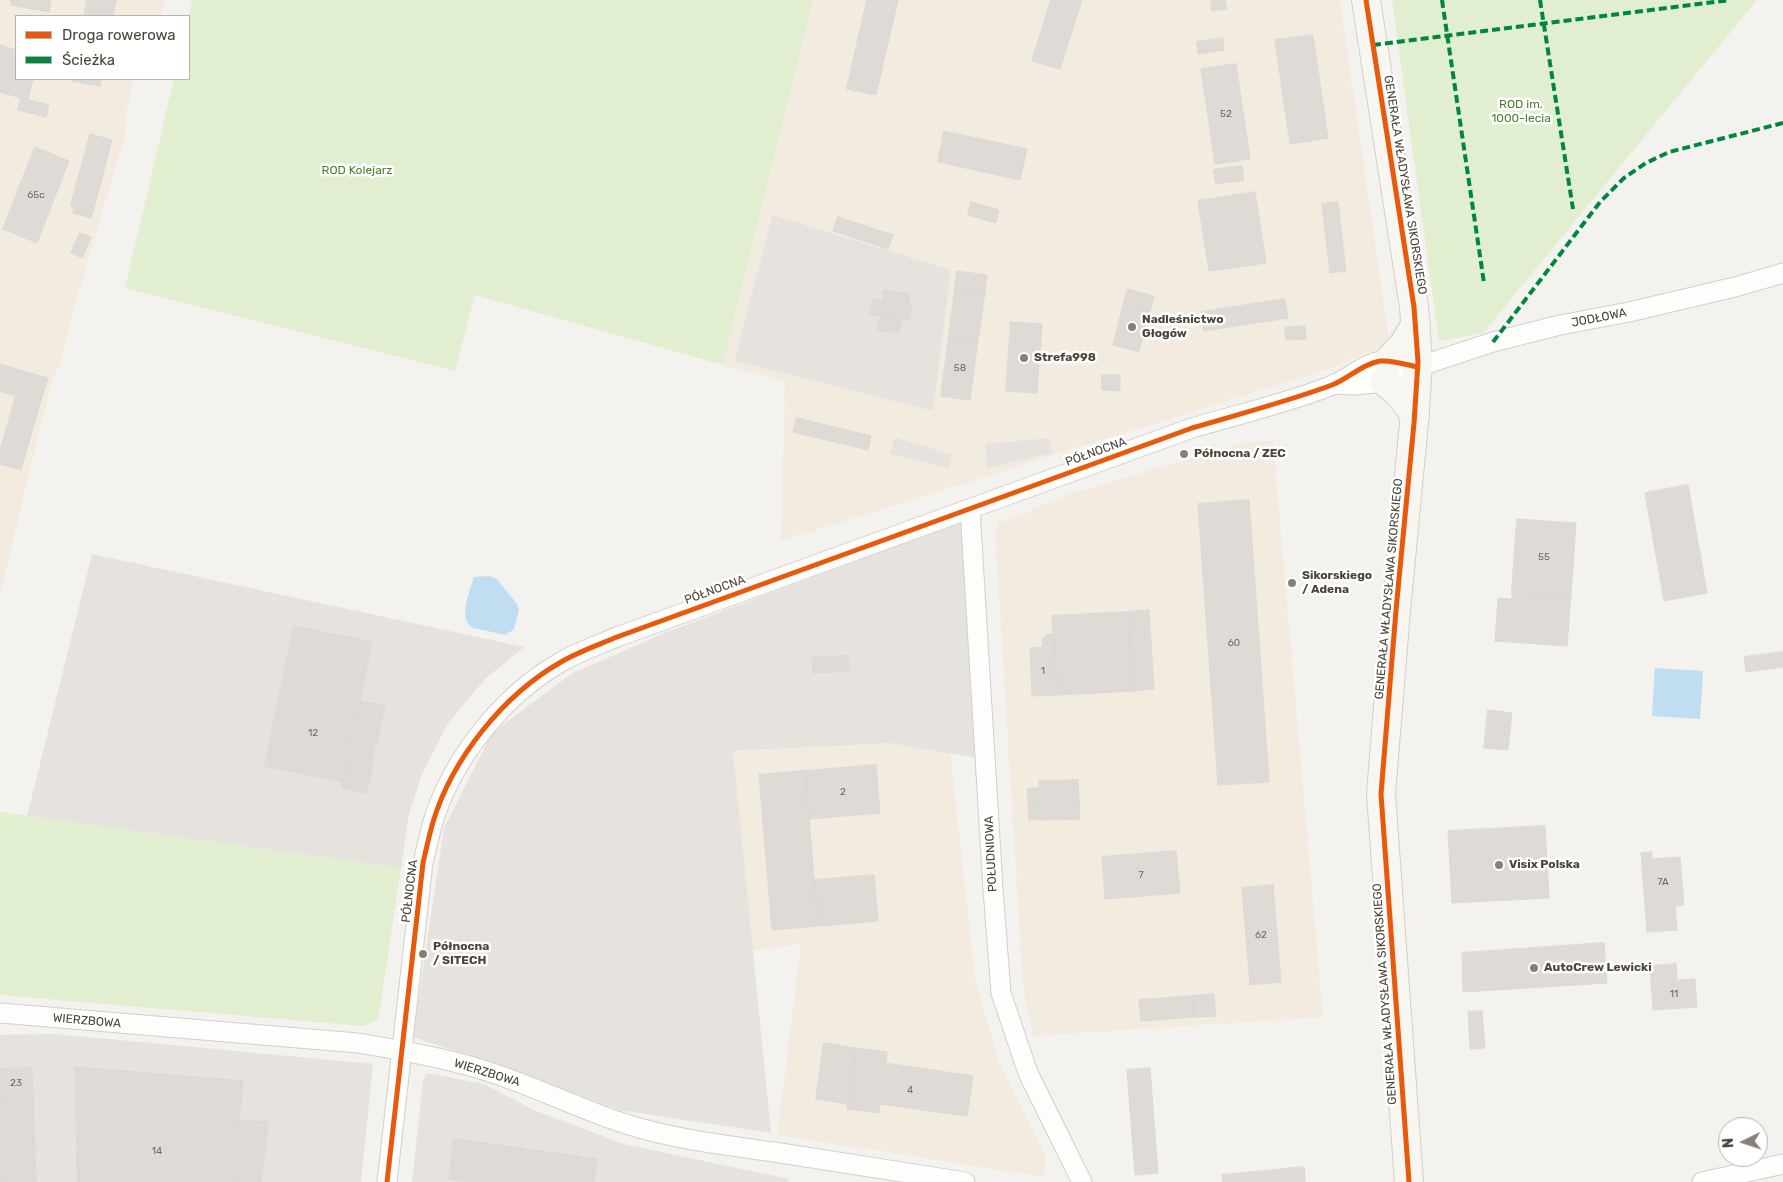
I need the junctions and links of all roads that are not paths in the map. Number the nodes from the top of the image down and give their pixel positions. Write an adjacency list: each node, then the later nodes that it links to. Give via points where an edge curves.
1 (1366, 0): 3 (street, GENERAŁA WŁADYSŁAWA SIKORSKIEGO)
2 (1783, 273): 4 (street, JODŁOWA, via 1735,287 1493,342)
3 (1416, 324): 4 (street, GENERAŁA WŁADYSŁAWA SIKORSKIEGO); 5 (street)
4 (1417, 367): 5 (street, PÓŁNOCNA, via 1398,378); 6 (street, GENERAŁA WŁADYSŁAWA SIKORSKIEGO)
5 (1386, 371): 6 (street); 7 (street, PÓŁNOCNA, via 1352,385 1334,384 1192,428)
6 (1414, 415): 14 (street, GENERAŁA WŁADYSŁAWA SIKORSKIEGO, via 1381,794)
7 (970, 509): 9 (street, PÓŁNOCNA, via 617,637 561,662 500,710 467,752 433,821 423,863); 13 (street, POŁUDNIOWA, via 1001,993 1028,1073)
8 (0, 1013): 9 (street, WIERZBOWA, via 358,1043)
9 (402, 1050): 11 (street, PÓŁNOCNA); 12 (street, WIERZBOWA, via 480,1069 591,1112 650,1130 718,1144)
10 (1783, 1164): 15 (street)
11 (387, 1182)
12 (965, 1182)
13 (1082, 1182)
14 (1409, 1182)
15 (1702, 1182)

